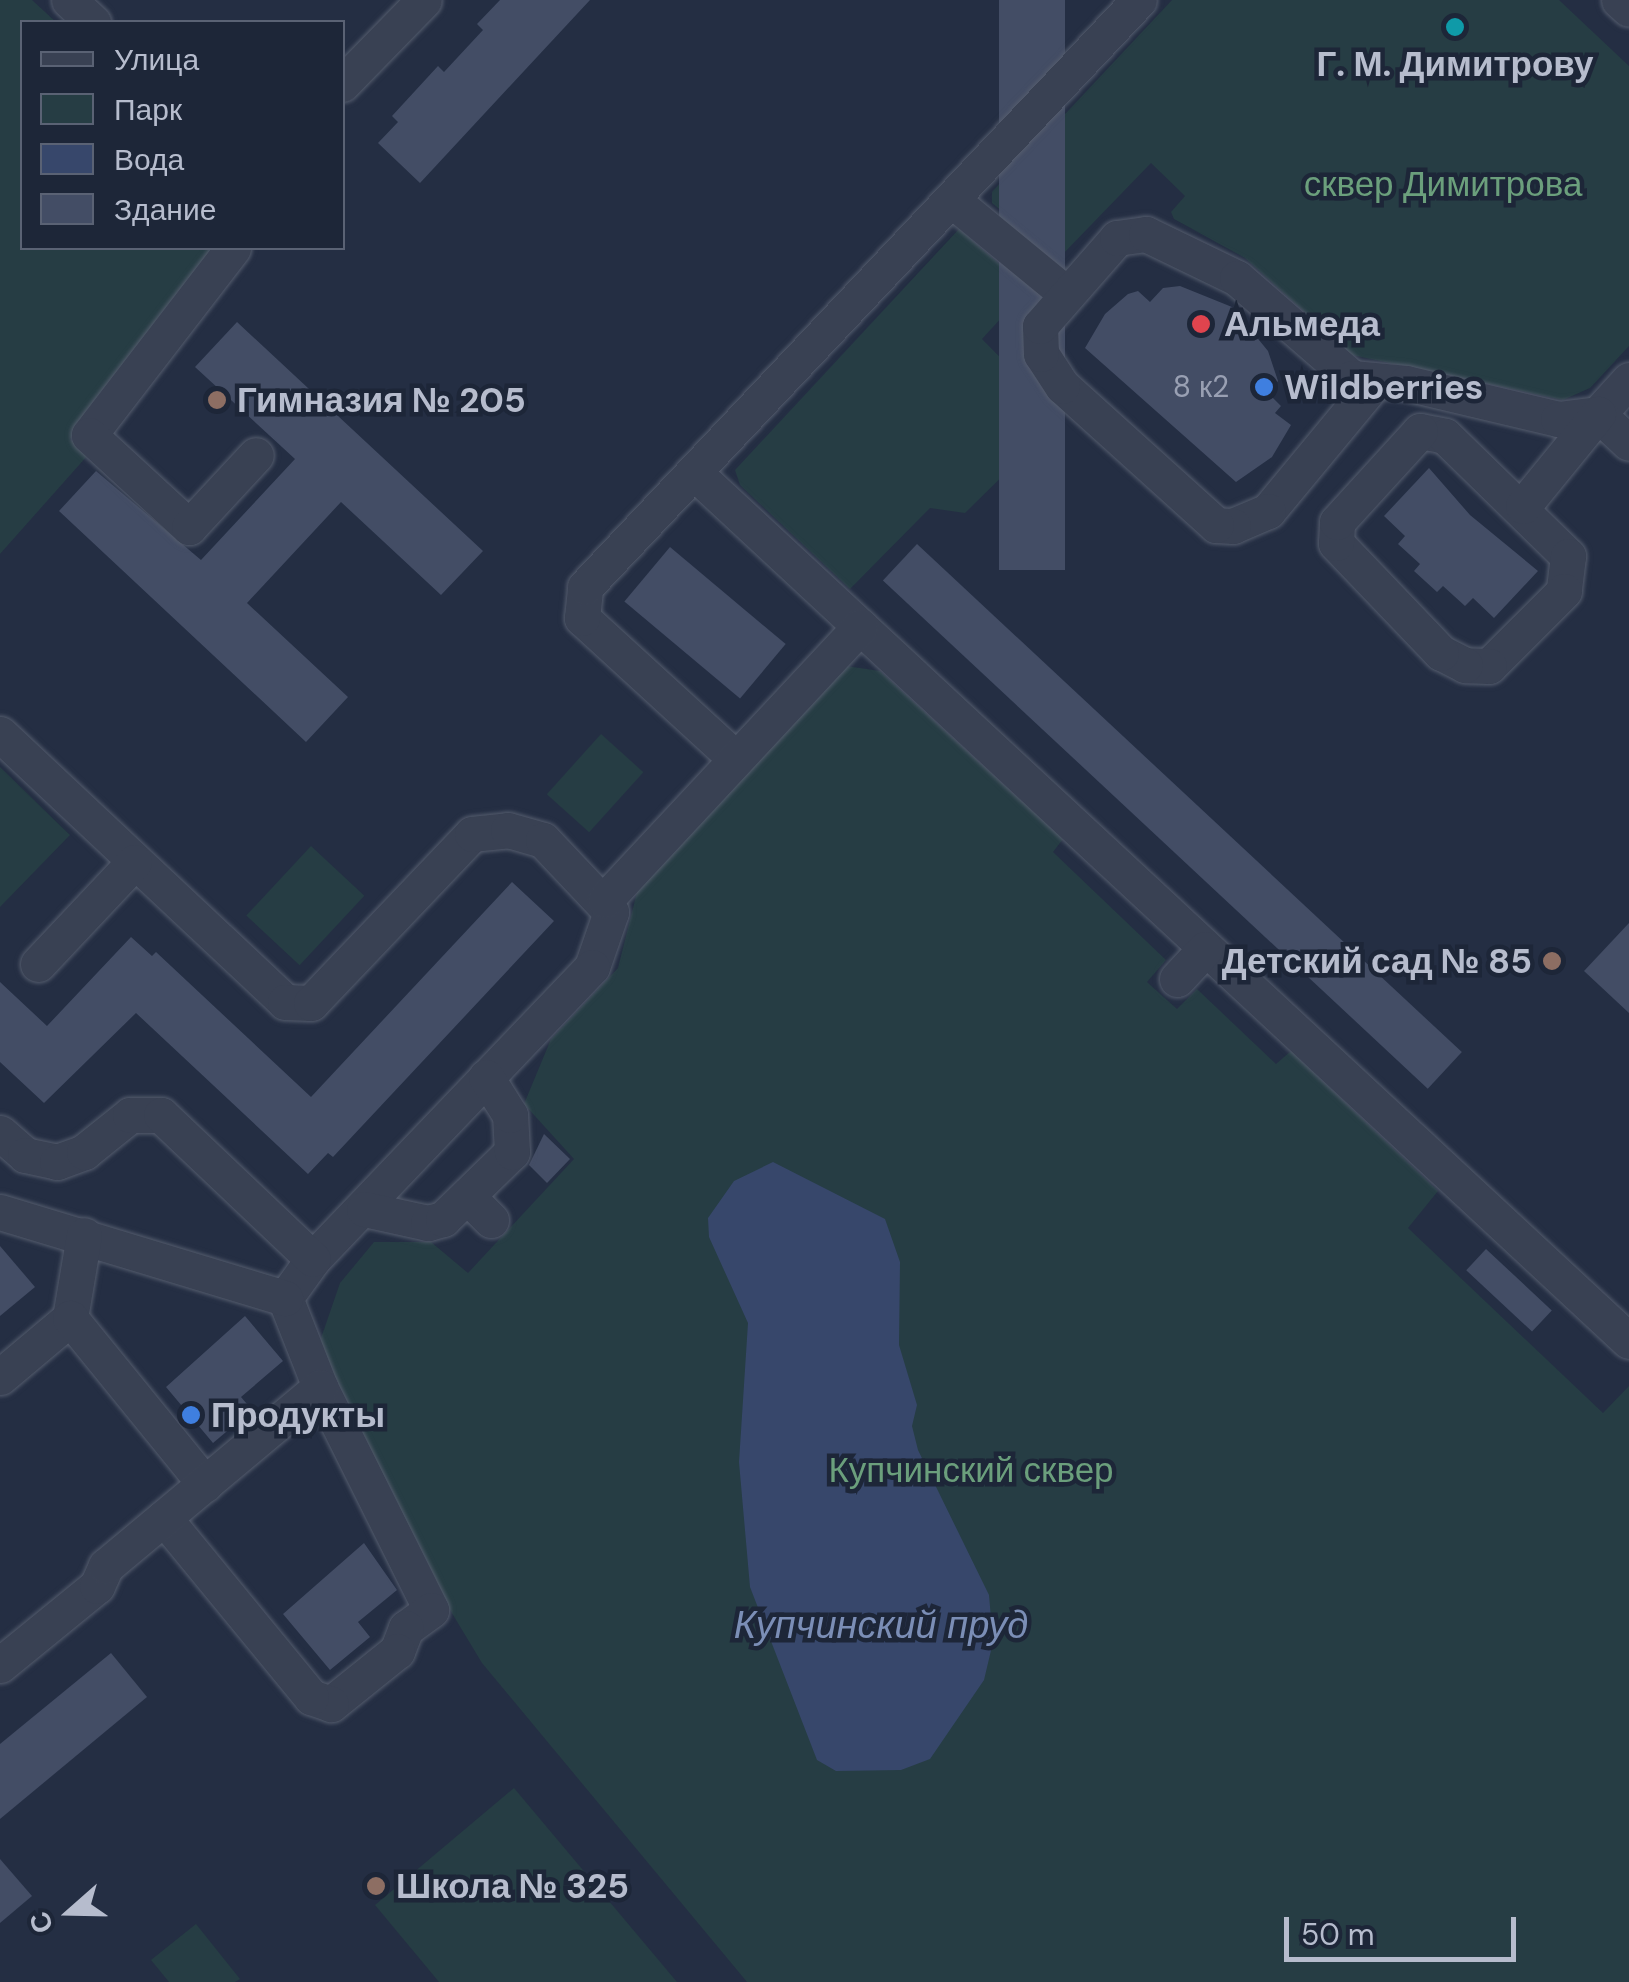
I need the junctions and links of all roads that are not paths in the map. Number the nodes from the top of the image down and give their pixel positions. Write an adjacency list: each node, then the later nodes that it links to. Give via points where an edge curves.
1 (69, 0): 6 (street)
2 (1139, 0): 8 (street)
3 (1619, 0): 5 (street)
4 (403, 7): 7 (street)
5 (1629, 9)
6 (91, 20)
7 (345, 80)
8 (952, 200): 10 (street); 16 (street)
9 (232, 250): 15 (street, via 89,434 189,527)
10 (1064, 292): 12 (street, via 1118,238 1146,234 1169,240 1256,294 1338,369); 12 (street, via 1040,326 1041,354 1053,375 1216,525 1233,526 1268,511)
11 (1629, 380): 13 (street)
12 (1373, 384): 13 (street, via 1406,383 1558,419)
13 (1598, 414): 14 (street); 17 (street)
14 (1629, 443)
15 (256, 455)
16 (697, 475): 18 (street); 20 (street, via 584,587 579,608)
17 (1523, 506): 17 (street, via 1568,556 1570,580 1489,666 1466,665 1441,653 1336,544 1337,522 1420,431 1445,436)
18 (860, 627): 20 (street); 23 (street)
19 (0, 734): 21 (street)
20 (736, 759): 22 (street)
21 (134, 862): 22 (street, via 285,1002 311,1003 472,834 508,830 543,840); 24 (street)
22 (605, 900): 26 (street, via 611,912 592,968)
23 (1205, 949): 25 (street); 34 (street)
24 (38, 964)
25 (1177, 978)
26 (486, 1078): 28 (street); 28 (street, via 510,1115 512,1152 479,1208 428,1223)
27 (0, 1132): 31 (street, via 25,1155 58,1162 84,1152 130,1115 161,1115)
28 (364, 1209): 31 (street)
29 (0, 1212): 30 (street)
30 (84, 1235): 32 (street); 33 (street)
31 (313, 1259): 32 (street)
32 (285, 1298): 36 (street)
33 (70, 1318): 35 (street); 37 (street)
34 (1629, 1341)
35 (0, 1377)
36 (320, 1387): 37 (street); 38 (street, via 428,1594 431,1610 406,1628 397,1651 331,1704 311,1696)
37 (205, 1484): 38 (street)
38 (164, 1518): 39 (street, via 106,1566 97,1586)
39 (0, 1665)

